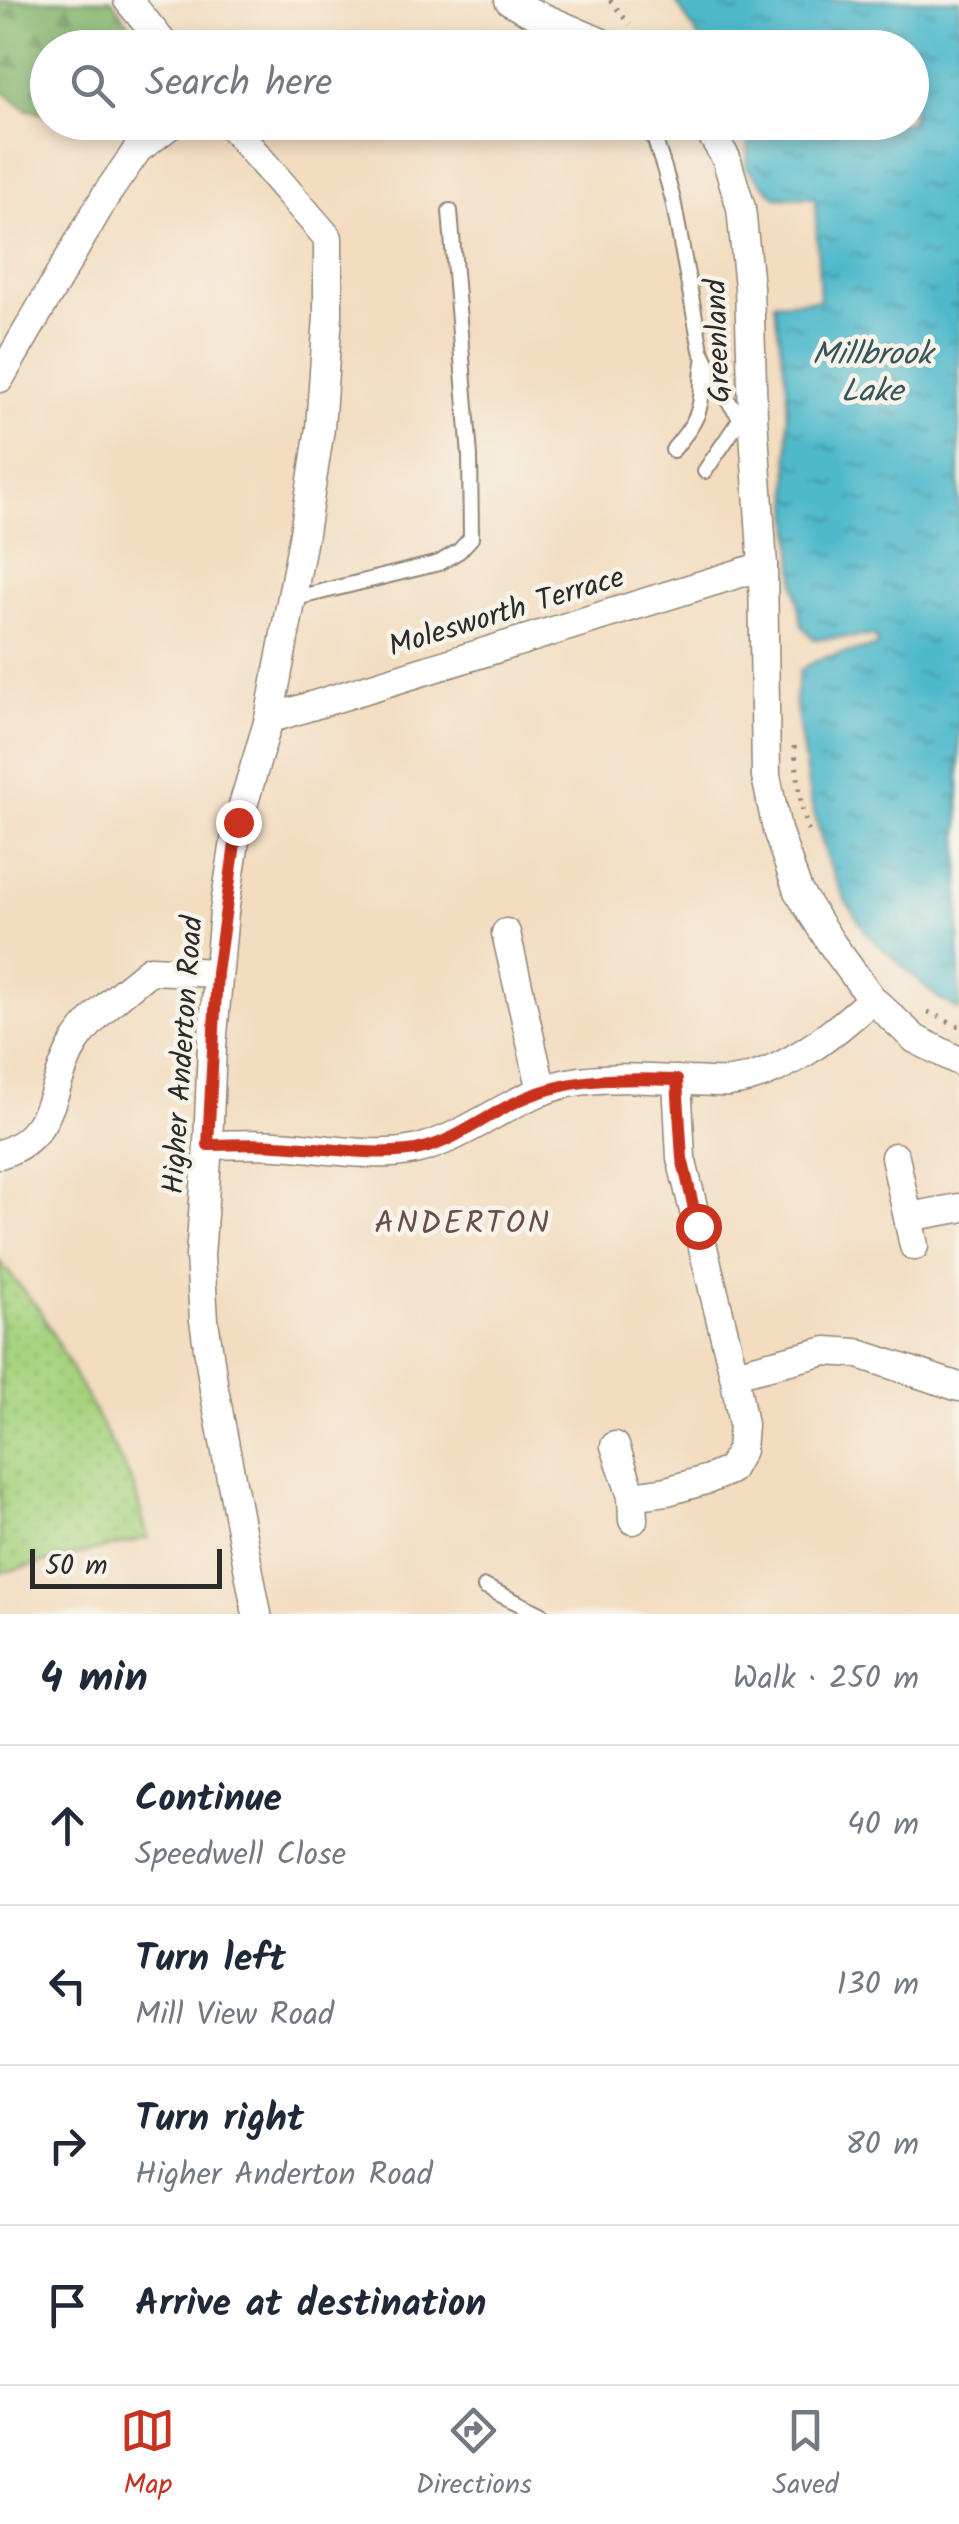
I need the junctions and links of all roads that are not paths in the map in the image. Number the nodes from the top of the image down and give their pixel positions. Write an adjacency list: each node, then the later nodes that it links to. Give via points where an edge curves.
1 (128, 0): 3 (street)
2 (509, 0): 4 (street)
3 (152, 30)
4 (572, 30)
5 (150, 140): 11 (street, via 106,195)
6 (244, 140): 16 (street, Higher Anderton Road, via 328,238 320,428)
7 (655, 140): 10 (lane)
8 (715, 140): 12 (street, Greenland, via 741,208 749,287)
9 (450, 211): 16 (lane, via 471,538 439,562)
10 (706, 359): 12 (lane, via 722,394); 13 (lane, via 699,409)
11 (0, 378)
12 (747, 417): 14 (lane); 15 (street, Greenland)
13 (673, 450)
14 (706, 471)
15 (763, 566): 17 (street, Molesworth Terrace); 20 (street, Greenland, via 766,776 777,830 798,891)
16 (292, 599): 17 (street, Higher Anderton Road)
17 (269, 719): 19 (street, Higher Anderton Road, via 238,822)
18 (506, 932): 23 (street)
19 (217, 973): 24 (street, Higher Anderton Road); 25 (street, via 150,970 108,1003 74,1044 30,1140)
20 (872, 999): 21 (street, Greenland, via 915,1039); 22 (street, via 809,1051 761,1074 730,1082)
21 (959, 1061)
22 (677, 1080): 23 (street, via 614,1078); 30 (street, via 682,1158)
23 (542, 1091): 24 (street, via 442,1142 410,1151)
24 (208, 1145): 34 (street, Higher Anderton Road, via 200,1256 204,1320)
25 (0, 1154)
26 (895, 1157): 28 (street)
27 (959, 1208): 28 (street)
28 (908, 1218): 29 (street)
29 (914, 1246)
30 (734, 1374): 31 (street, via 826,1351 856,1353); 32 (street, via 742,1450 730,1470 632,1508)
31 (959, 1387)
32 (614, 1446)
33 (486, 1587): 35 (lane)
34 (257, 1614)
35 (542, 1614)

